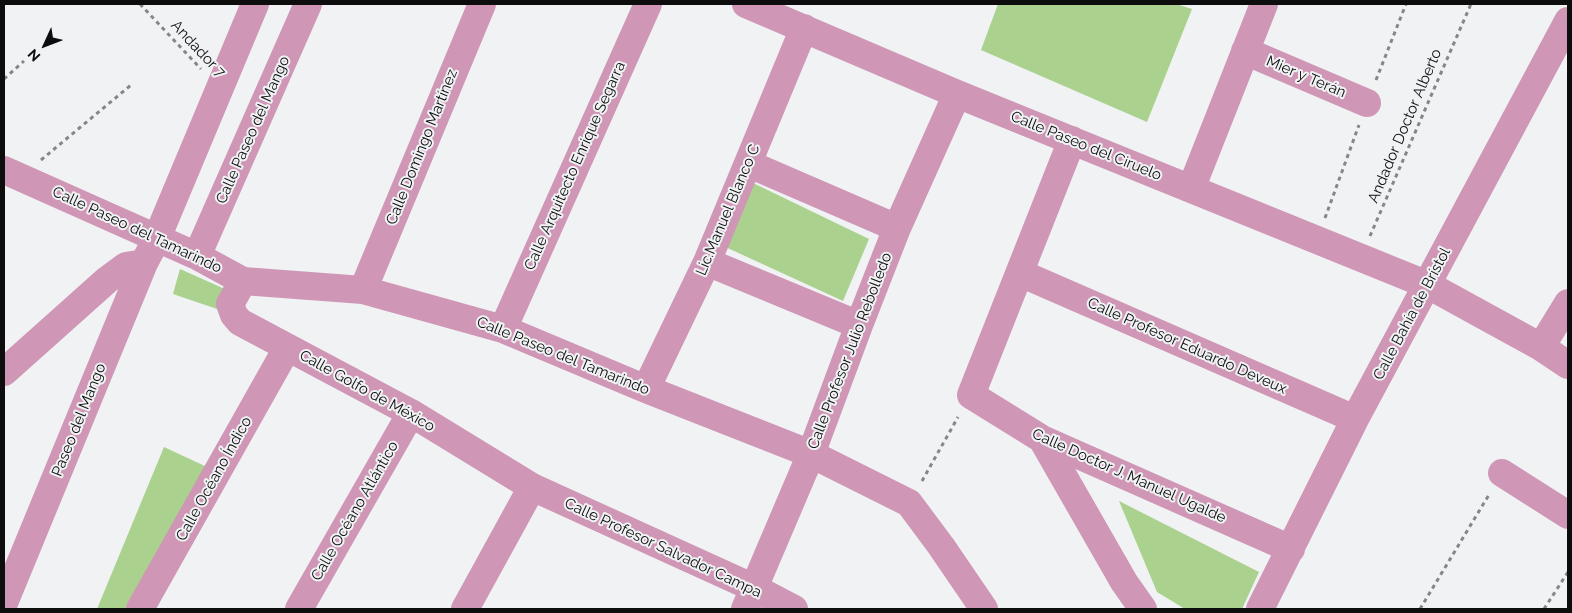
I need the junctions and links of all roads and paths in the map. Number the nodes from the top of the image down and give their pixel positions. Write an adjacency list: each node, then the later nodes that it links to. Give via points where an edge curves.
1 (140, 4): 15 (path, Andador 7)
2 (255, 4): 15 (street)
3 (308, 4): 24 (street, Calle Paseo del Mango)
4 (482, 4): 31 (street, Calle Domingo Martínez)
5 (648, 4): 34 (street, Calle Arquitecto Enrique Segarra)
6 (746, 4): 10 (street, Calle Paseo del Ciruelo)
7 (1264, 4): 11 (street)
8 (1471, 4): 25 (path, Andador Doctor Alberto)
9 (1568, 21): 30 (street, Calle Bahía de Brístol)
10 (804, 28): 16 (street, Calle Paseo del Ciruelo); 19 (street, Lic.Manuel Blanco C)
11 (1245, 51): 17 (street, Mier y Terán); 21 (street)
12 (24, 61): 13 (path)
13 (4, 79)
14 (131, 85): 20 (path)
15 (220, 89): 23 (street)
16 (957, 94): 18 (street, Calle Paseo del Ciruelo); 22 (street, Calle Profesor Julio Rebolledo)
17 (1367, 103)
18 (1072, 140): 21 (street, Calle Paseo del Ciruelo); 28 (street)
19 (749, 164): 22 (street); 26 (street, Lic.Manuel Blanco C)
20 (9, 172): 23 (street, Calle Paseo del Tamarindo)
21 (1191, 189): 25 (street, Calle Paseo del Ciruelo)
22 (897, 228): 33 (street, Calle Profesor Julio Rebolledo)
23 (158, 238): 24 (street, Calle Paseo del Tamarindo); 27 (street, Paseo del Mango)
24 (198, 256): 29 (street, Calle Paseo del Tamarindo)
25 (1361, 258): 30 (street, Calle Paseo del Ciruelo)
26 (707, 262): 33 (street); 39 (street, Lic.Manuel Blanco C)
27 (144, 263): 38 (street, via 126,266 107,280); 52 (street, Paseo del Mango)
28 (1020, 273): 40 (street); 42 (street, Calle Profesor Eduardo Deveux)
29 (243, 281): 31 (street, Calle Paseo del Tamarindo); 36 (street, Calle Golfo de México, via 230,304 234,314 240,322)
30 (1428, 285): 35 (street, Calle Paseo del Ciruelo); 42 (street, Calle Bahía de Brístol)
31 (363, 290): 34 (street, Calle Paseo del Tamarindo)
32 (1568, 302): 35 (street)
33 (859, 324): 44 (street, Calle Profesor Julio Rebolledo)
34 (503, 329): 39 (street, Calle Paseo del Tamarindo)
35 (1541, 347): 37 (street, Calle Paseo del Ciruelo)
36 (287, 348): 41 (street, Calle Golfo de México); 53 (street, Calle Océano Índico)
37 (1568, 365)
38 (4, 372)
39 (646, 389): 44 (street, Calle Paseo del Tamarindo)
40 (971, 395): 43 (street, Calle Doctor J. Manuel Ugalde); 47 (path)
41 (411, 413): 46 (street, Calle Golfo de México); 54 (street, Calle Océano Atlántico)
42 (1355, 419): 49 (street, Calle Bahía de Brístol)
43 (1042, 439): 49 (street, Calle Doctor J. Manuel Ugalde); 58 (street, via 1124,582)
44 (811, 454): 47 (street, Calle Paseo del Tamarindo); 51 (street, Calle Profesor Julio Rebolledo)
45 (1502, 473): 48 (street); 60 (path)
46 (532, 488): 51 (street, Calle Profesor Salvador Campa); 55 (street)
47 (909, 503): 57 (street, Calle Paseo del Tamarindo)
48 (1568, 515)
49 (1291, 549): 59 (street, Calle Bahía de Brístol)
50 (1568, 572): 61 (path)
51 (750, 599): 56 (street, Calle Profesor Salvador Campa)
52 (4, 603)
53 (140, 609)
54 (299, 609)
55 (465, 609)
56 (794, 609)
57 (984, 609)
58 (1143, 609)
59 (1260, 609)
60 (1420, 609)
61 (1544, 609)

